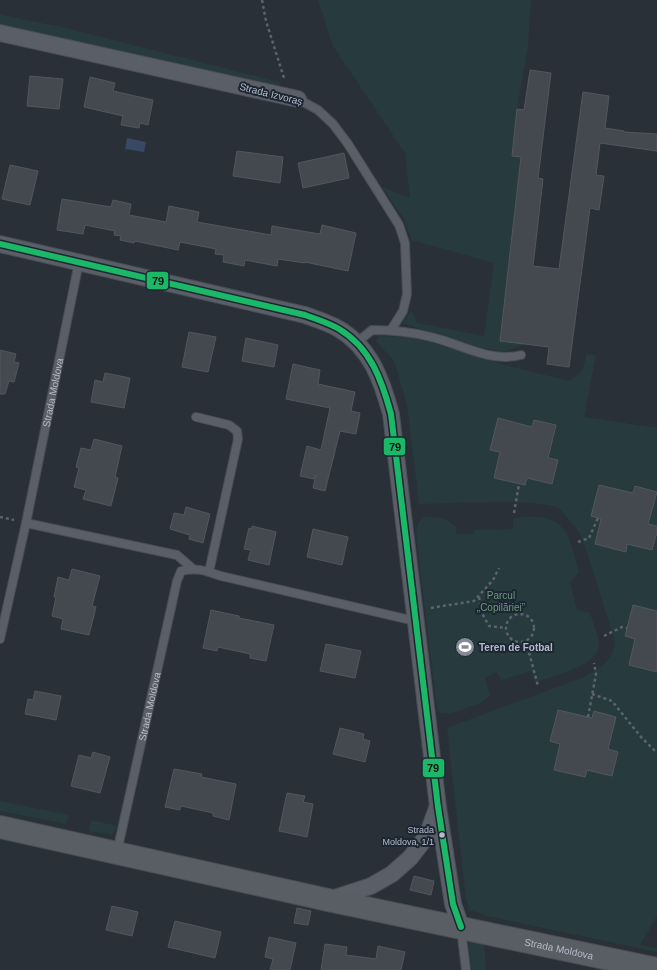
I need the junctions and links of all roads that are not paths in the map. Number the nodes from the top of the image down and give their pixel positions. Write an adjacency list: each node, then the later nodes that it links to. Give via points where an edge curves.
1 (0, 34): 2 (street, Strada Izvoraș)
2 (298, 99): 5 (lane, Strada Izvoraș, via 318,110 333,124 399,225 405,243 407,294 404,310)
3 (0, 244): 4 (street)
4 (79, 262): 6 (street, via 305,315 339,329); 9 (lane, Strada Moldova)
5 (391, 330): 6 (lane, via 372,330); 7 (lane, via 431,337 497,358)
6 (356, 343): 12 (street, via 371,360 384,387 392,414)
7 (521, 355)
8 (196, 417): 11 (lane, via 229,425 238,431)
9 (26, 523): 10 (lane, via 177,555); 13 (lane, Strada Moldova)
10 (192, 568): 11 (lane); 16 (lane, Strada Moldova, via 181,571 177,581)
11 (209, 572): 12 (lane)
12 (416, 621): 14 (street)
13 (0, 639)
14 (438, 807): 17 (street, via 427,836 410,858 392,874 371,886); 18 (street, via 453,904)
15 (0, 827): 16 (street, Strada Moldova)
16 (117, 853): 17 (street, Strada Moldova)
17 (328, 900): 18 (street, Strada Moldova)
18 (460, 927): 19 (lane); 20 (street, Strada Moldova)
19 (466, 970)
20 (657, 970)

